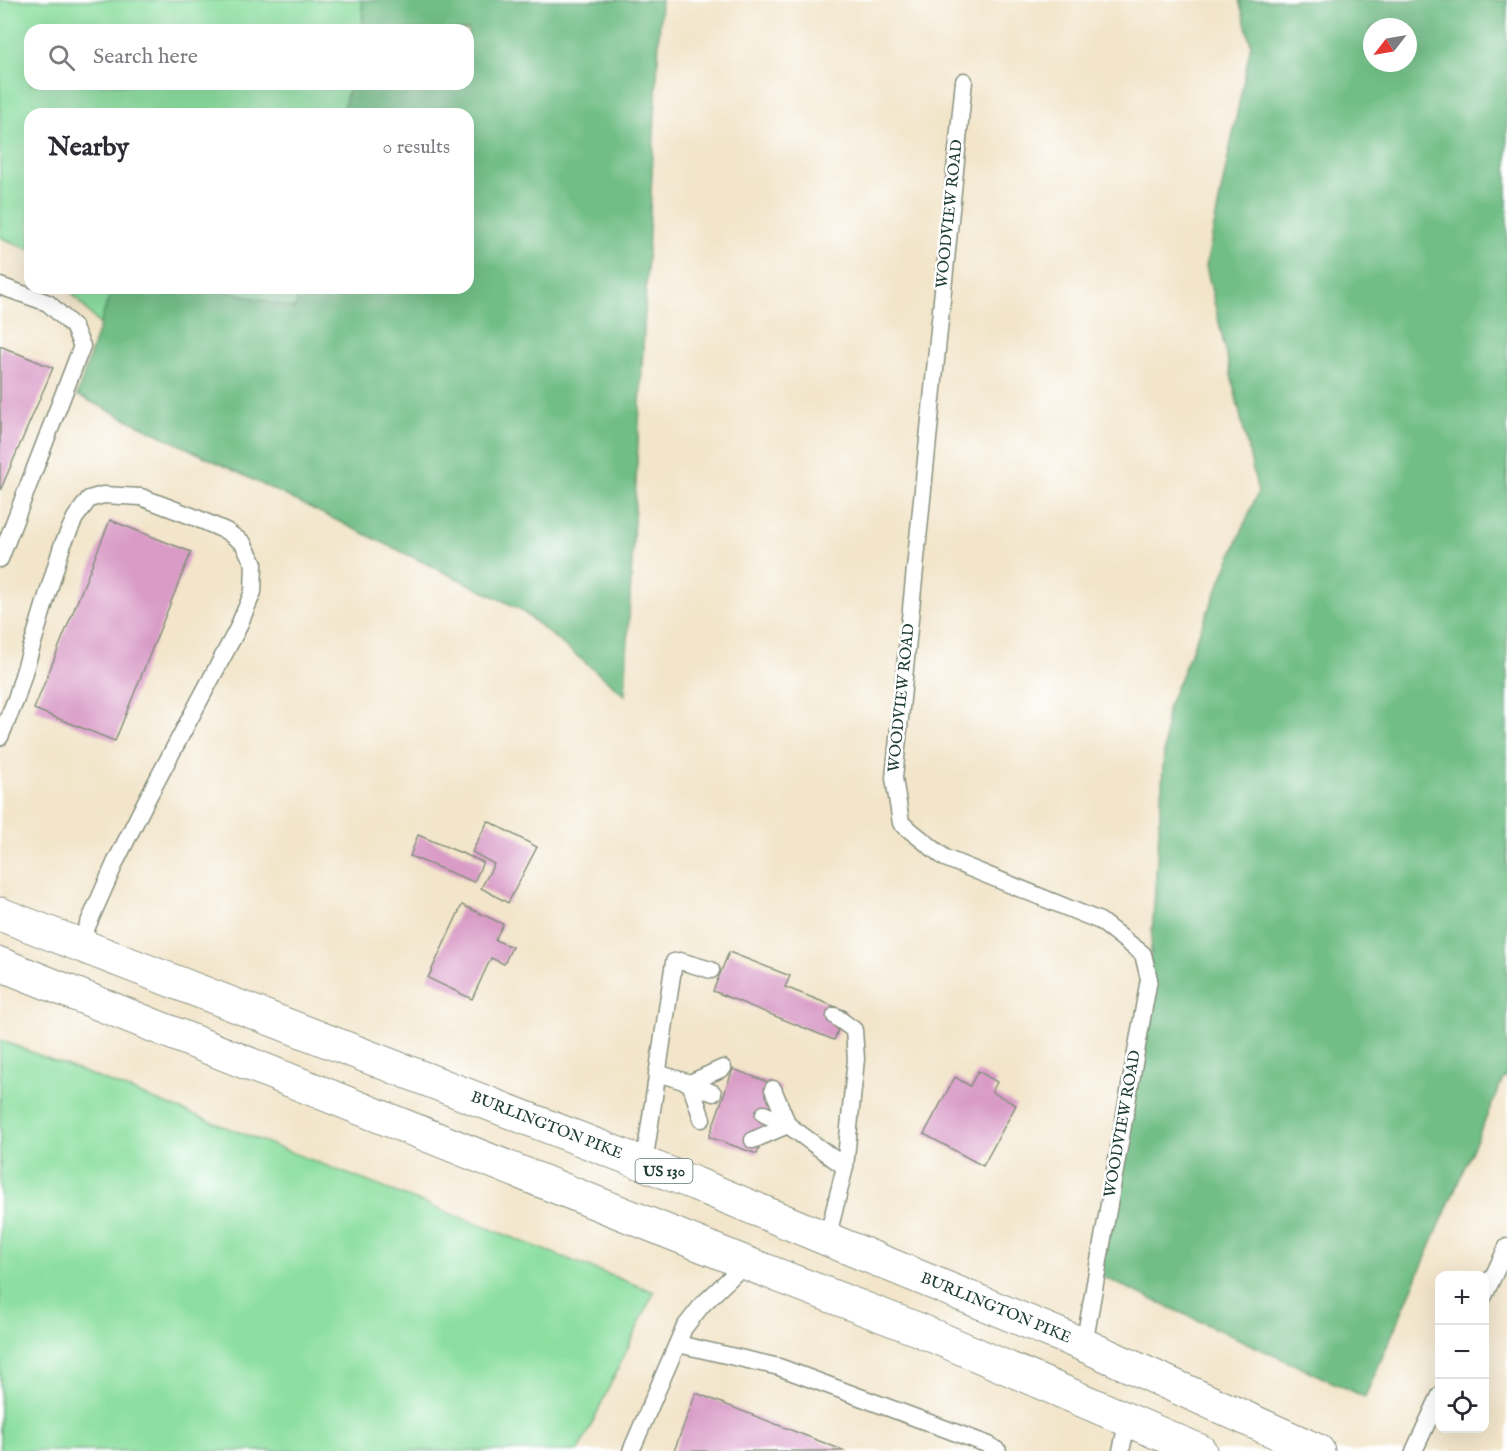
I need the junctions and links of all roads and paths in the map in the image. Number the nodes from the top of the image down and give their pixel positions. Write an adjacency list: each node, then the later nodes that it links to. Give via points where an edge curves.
1 (964, 81): 27 (lane, WOODVIEW ROAD, via 894,778 902,823 945,858 1100,921 1143,954 1149,979)
2 (0, 286): 3 (lane, via 48,303 73,326 82,346)
3 (4, 539): 4 (lane)
4 (0, 559)
5 (0, 737): 7 (lane, via 62,546 89,499 102,495 141,497 226,531 243,543 254,564 253,592 121,851)
6 (0, 914): 7 (highway, BURLINGTON PIKE / US 130)
7 (79, 945): 20 (highway, BURLINGTON PIKE / US 130)
8 (0, 964): 24 (highway)
9 (711, 970): 12 (lane, via 674,962)
10 (835, 1016): 21 (lane, via 854,1030 856,1059)
11 (723, 1068): 13 (lane)
12 (657, 1073): 13 (lane); 20 (lane)
13 (690, 1083): 15 (lane); 17 (lane)
14 (773, 1089): 18 (lane)
15 (713, 1093)
16 (764, 1114): 18 (lane)
17 (702, 1119)
18 (788, 1125): 19 (lane); 21 (lane)
19 (753, 1140)
20 (644, 1164): 22 (highway, BURLINGTON PIKE / US 130)
21 (845, 1167): 22 (lane)
22 (827, 1239): 27 (highway, BURLINGTON PIKE / US 130)
23 (1507, 1247): 25 (lane)
24 (746, 1263): 26 (lane, via 702,1305 684,1328); 29 (highway, via 917,1329)
25 (1489, 1287)
26 (678, 1344): 30 (lane); 31 (lane, via 779,1367)
27 (1084, 1345): 34 (highway, BURLINGTON PIKE / US 130)
28 (1435, 1406): 35 (lane)
29 (1128, 1419): 32 (lane); 33 (highway)
30 (631, 1451)
31 (998, 1451)
32 (1121, 1451)
33 (1200, 1451)
34 (1318, 1451)
35 (1414, 1451)

